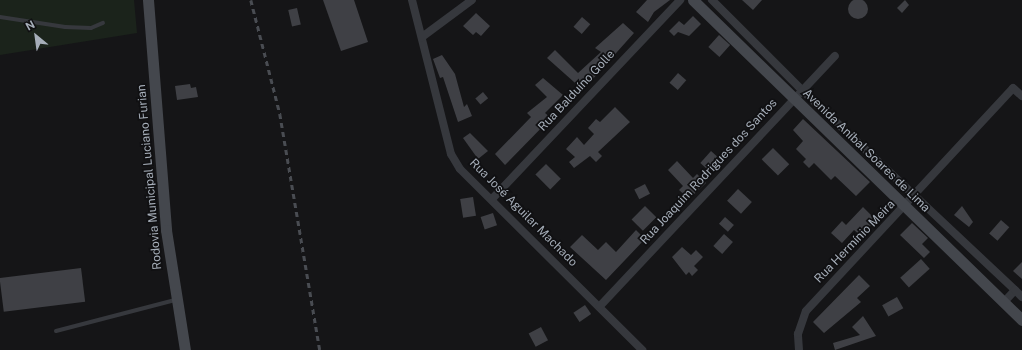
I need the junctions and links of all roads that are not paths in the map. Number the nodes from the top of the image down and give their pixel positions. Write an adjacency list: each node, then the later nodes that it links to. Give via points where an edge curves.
1 (148, 0): 18 (street, Rodovia Municipal Luciano Furian)
2 (412, 0): 9 (street, Rua José Aguilar Machado)
3 (472, 0): 9 (street)
4 (680, 0): 14 (street, Rua Balduíno Golle)
5 (693, 0): 11 (street, Avenida Aníbal Soares de Lima)
6 (712, 0): 11 (street, Avenida Aníbal Soares de Lima)
7 (0, 17): 8 (lane, via 71,28 90,28)
8 (102, 23)
9 (422, 37): 14 (street, Rua José Aguilar Machado, via 451,154 460,169)
10 (835, 56): 11 (street, Rua Joaquim Rodrigues dos Santos)
11 (798, 94): 13 (street, Avenida Aníbal Soares de Lima); 15 (street, Avenida Aníbal Soares de Lima); 20 (street, Rua Joaquim Rodrigues dos Santos)
12 (1022, 96): 13 (street, Rua Hermínio Meira, via 1013,88)
13 (914, 196): 15 (street, Rua Hermínio Meira); 16 (street, Avenida Aníbal Soares de Lima)
14 (492, 199): 20 (street, Rua José Aguilar Machado)
15 (905, 207): 19 (street, Avenida Aníbal Soares de Lima); 25 (street, Rua Hermínio Meira, via 806,311 798,334)
16 (1015, 290): 17 (street, Avenida Aníbal Soares de Lima); 19 (street)
17 (1022, 297)
18 (175, 300): 22 (lane); 23 (street, Rodovia Municipal Luciano Furian)
19 (1004, 302): 21 (street, Avenida Aníbal Soares de Lima)
20 (600, 306): 24 (street, Rua José Aguilar Machado)
21 (1022, 320)
22 (56, 331)
23 (185, 350)
24 (642, 350)
25 (800, 350)

